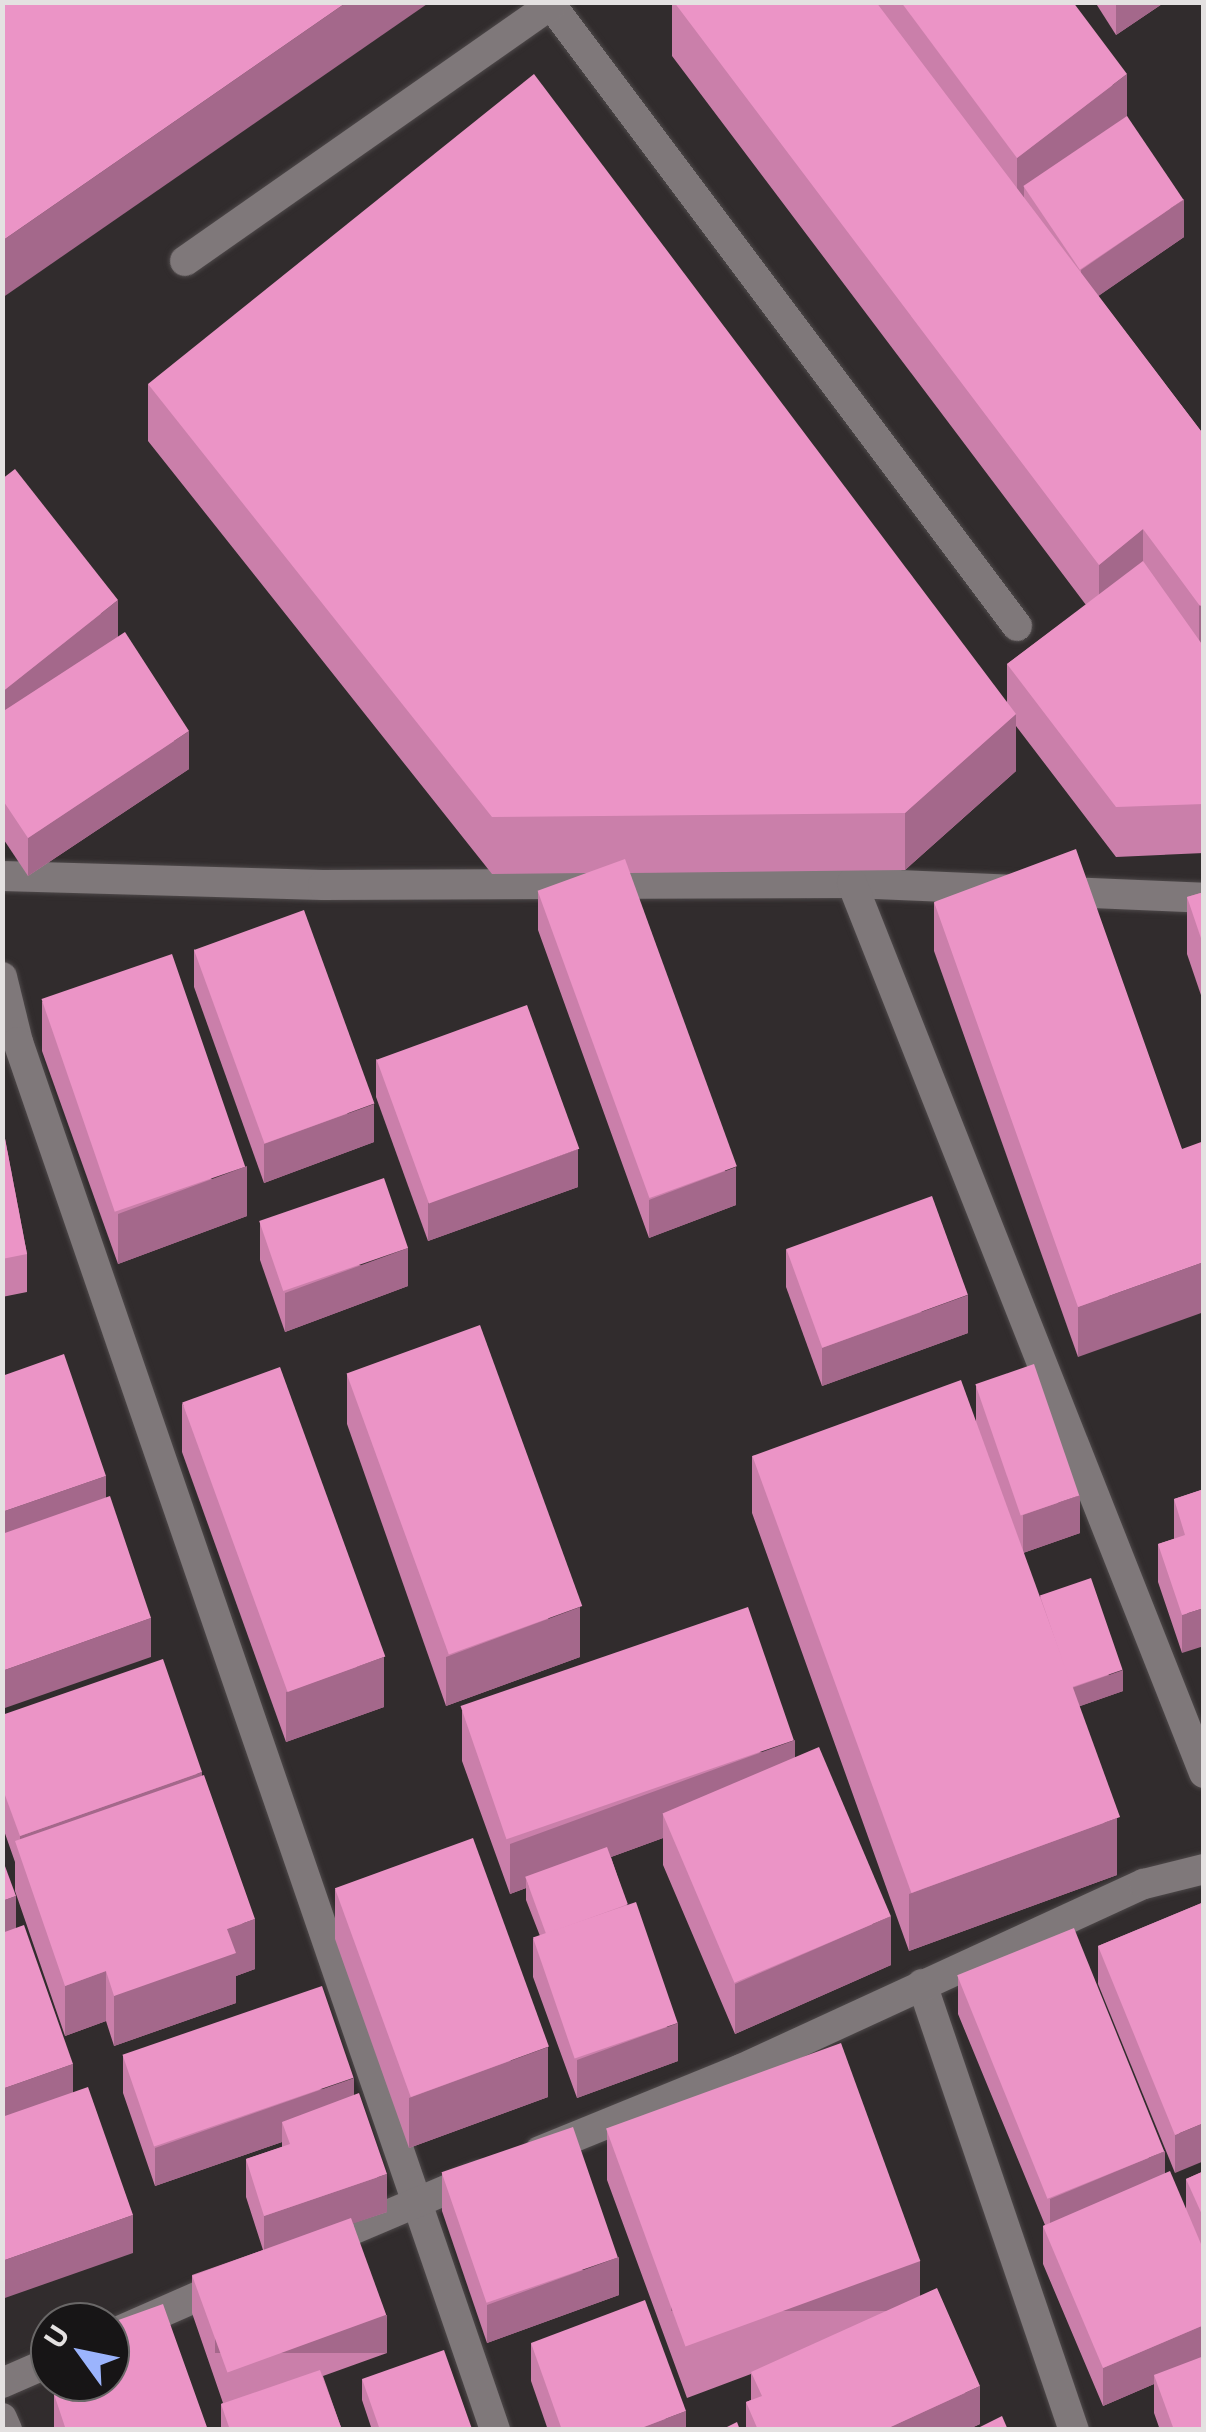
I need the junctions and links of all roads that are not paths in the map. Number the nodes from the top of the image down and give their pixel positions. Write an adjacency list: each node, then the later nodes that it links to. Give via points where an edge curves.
1 (550, 4): 2 (street); 3 (street)
2 (185, 261)
3 (1017, 626)
4 (2, 876): 5 (street, via 323,885)
5 (852, 883): 6 (street); 8 (street)
6 (1204, 898)
7 (2, 977): 11 (street, via 18,1042)
8 (1204, 1773)
9 (1204, 1869): 10 (street, via 1144,1884)
10 (922, 1984): 11 (street, via 742,2070); 20 (street)
11 (413, 2202): 12 (street); 19 (street)
12 (288, 2257)
13 (252, 2273): 14 (street)
14 (130, 2327)
15 (30, 2371): 16 (street)
16 (2, 2383)
17 (2, 2418): 18 (street)
18 (7, 2430)
19 (496, 2430)
20 (1074, 2430)

